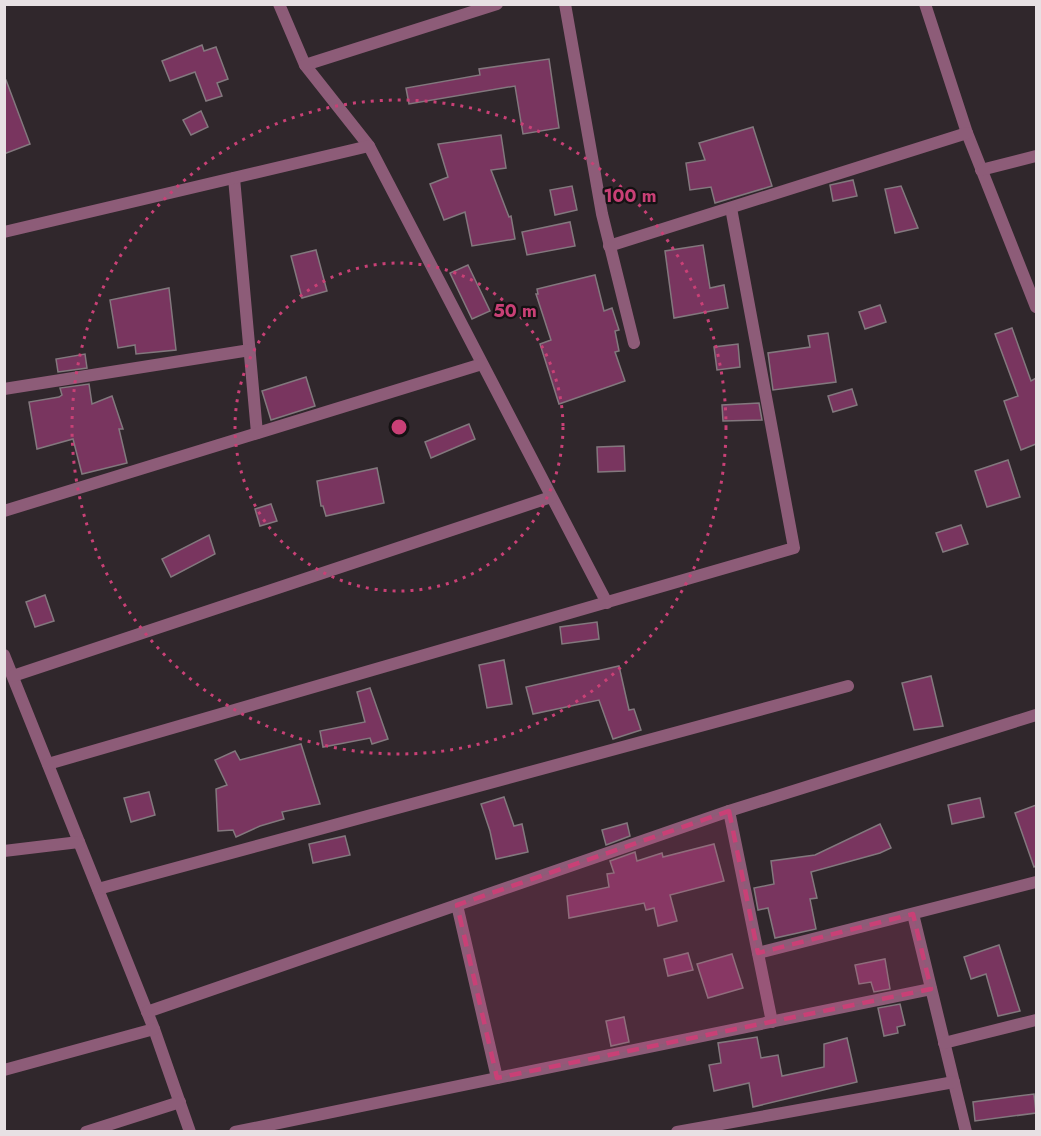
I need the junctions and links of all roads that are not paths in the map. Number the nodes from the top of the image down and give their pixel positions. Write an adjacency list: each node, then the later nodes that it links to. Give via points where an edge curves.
1 (279, 4): 5 (street)
2 (497, 4): 5 (street)
3 (565, 4): 13 (street)
4 (926, 4): 6 (street)
5 (305, 65): 7 (street)
6 (967, 133): 9 (street); 11 (street)
7 (369, 146): 10 (street); 17 (street)
8 (1036, 156): 9 (street)
9 (981, 170): 14 (street)
10 (234, 178): 12 (street); 16 (street)
11 (731, 208): 13 (street); 22 (street, via 794,548)
12 (4, 232)
13 (609, 246): 15 (street)
14 (1036, 303)
15 (634, 343)
16 (250, 350): 18 (street); 19 (street)
17 (482, 364): 19 (street); 20 (street)
18 (4, 389)
19 (257, 433): 21 (street)
20 (551, 497): 22 (street); 24 (street)
21 (4, 511)
22 (607, 603): 27 (street)
23 (4, 655): 24 (street)
24 (13, 676): 27 (street)
25 (848, 686): 32 (street)
26 (1036, 715): 28 (street)
27 (48, 764): 29 (street)
28 (729, 811): 33 (street); 35 (street)
29 (79, 842): 30 (street); 32 (street)
30 (4, 851)
31 (1036, 882): 34 (street)
32 (98, 889): 37 (street)
33 (457, 905): 37 (street); 43 (street)
34 (913, 914): 35 (street); 36 (street)
35 (758, 953): 39 (street)
36 (931, 989): 39 (street); 41 (street)
37 (147, 1012): 40 (street)
38 (1036, 1020): 41 (street)
39 (772, 1022): 43 (street)
40 (154, 1029): 42 (street); 45 (street)
41 (944, 1043): 44 (street)
42 (4, 1070)
43 (497, 1078): 48 (street)
44 (954, 1083): 49 (street); 50 (street)
45 (180, 1102): 46 (street); 47 (street)
46 (86, 1131)
47 (190, 1131)
48 (235, 1131)
49 (677, 1131)
50 (966, 1131)

